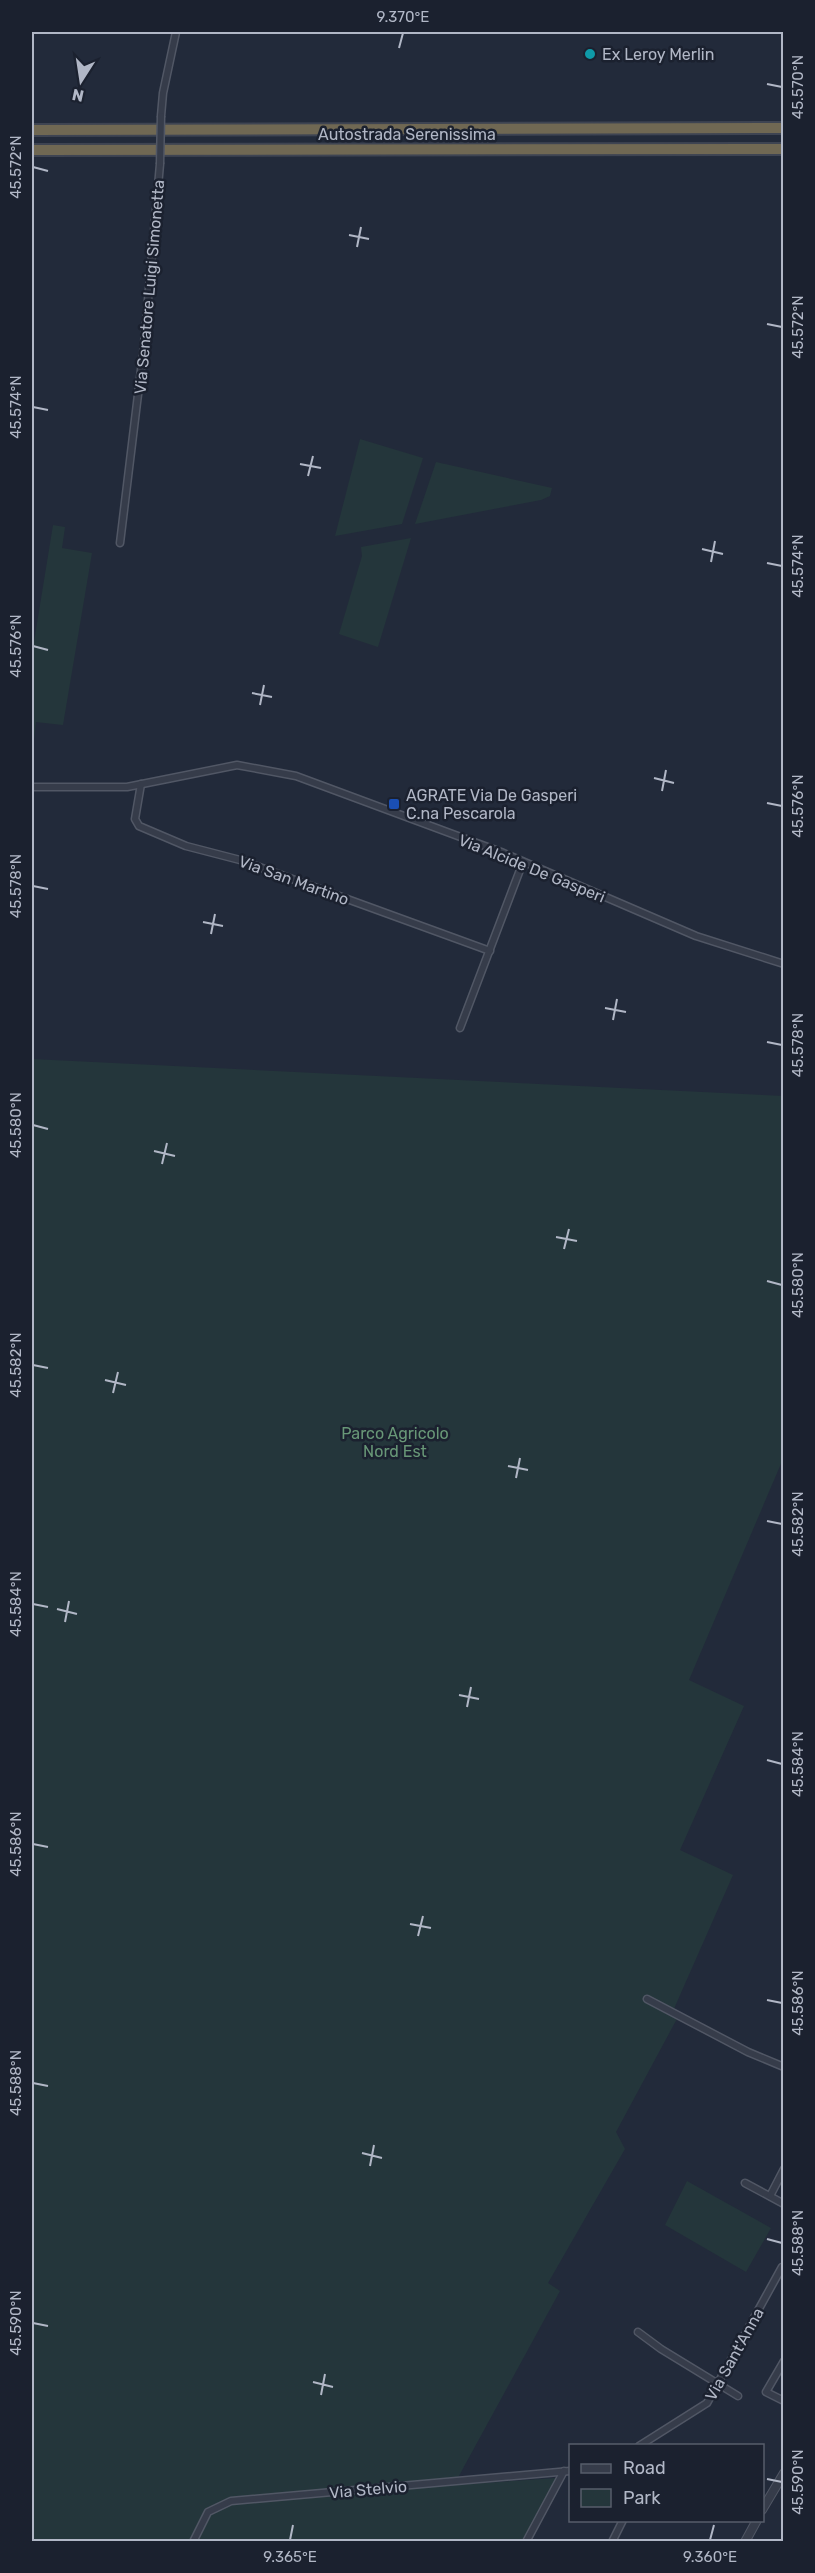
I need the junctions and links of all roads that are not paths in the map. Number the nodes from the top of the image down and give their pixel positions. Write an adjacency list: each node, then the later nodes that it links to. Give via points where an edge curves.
1 (176, 32): 8 (street, Via Senatore Luigi Simonetta, bridge, via 162,95 144,345)
2 (783, 128): 3 (highway, Autostrada Serenissima)
3 (32, 130)
4 (32, 150): 6 (highway, Autostrada Serenissima)
5 (783, 150): 6 (highway, Autostrada Serenissima, via 425,148)
6 (128, 152): 7 (highway)
7 (32, 155)
8 (120, 543)
9 (141, 784): 10 (street, Via Alcide De Gasperi); 11 (street, Via Alcide De Gasperi, via 234,765 274,771 386,807); 12 (street, Via San Martino, via 135,819 139,826 186,846 240,860)
10 (32, 787)
11 (523, 861): 12 (street); 13 (street, Via Alcide De Gasperi, via 687,932)
12 (490, 951): 14 (street)
13 (783, 964)
14 (460, 1028)
15 (647, 1999): 16 (street)
16 (783, 2067)
17 (783, 2169): 19 (street)
18 (745, 2183): 19 (street)
19 (770, 2196): 20 (street)
20 (783, 2204)
21 (782, 2267): 24 (street, Via Sant'Anna)
22 (638, 2332): 24 (street)
23 (783, 2361): 26 (street, via 766,2392)
24 (718, 2385): 25 (street); 27 (street, Via Sant'Anna, via 701,2409)
25 (738, 2396)
26 (783, 2401)
27 (641, 2444)
28 (567, 2471): 33 (street, Via Stelvio, via 231,2501 208,2512); 34 (street, Via Stelvio)
29 (783, 2473): 30 (street)
30 (764, 2506)
31 (622, 2522): 35 (street)
32 (756, 2522): 36 (street)
33 (193, 2541)
34 (526, 2541)
35 (612, 2541)
36 (745, 2541)

